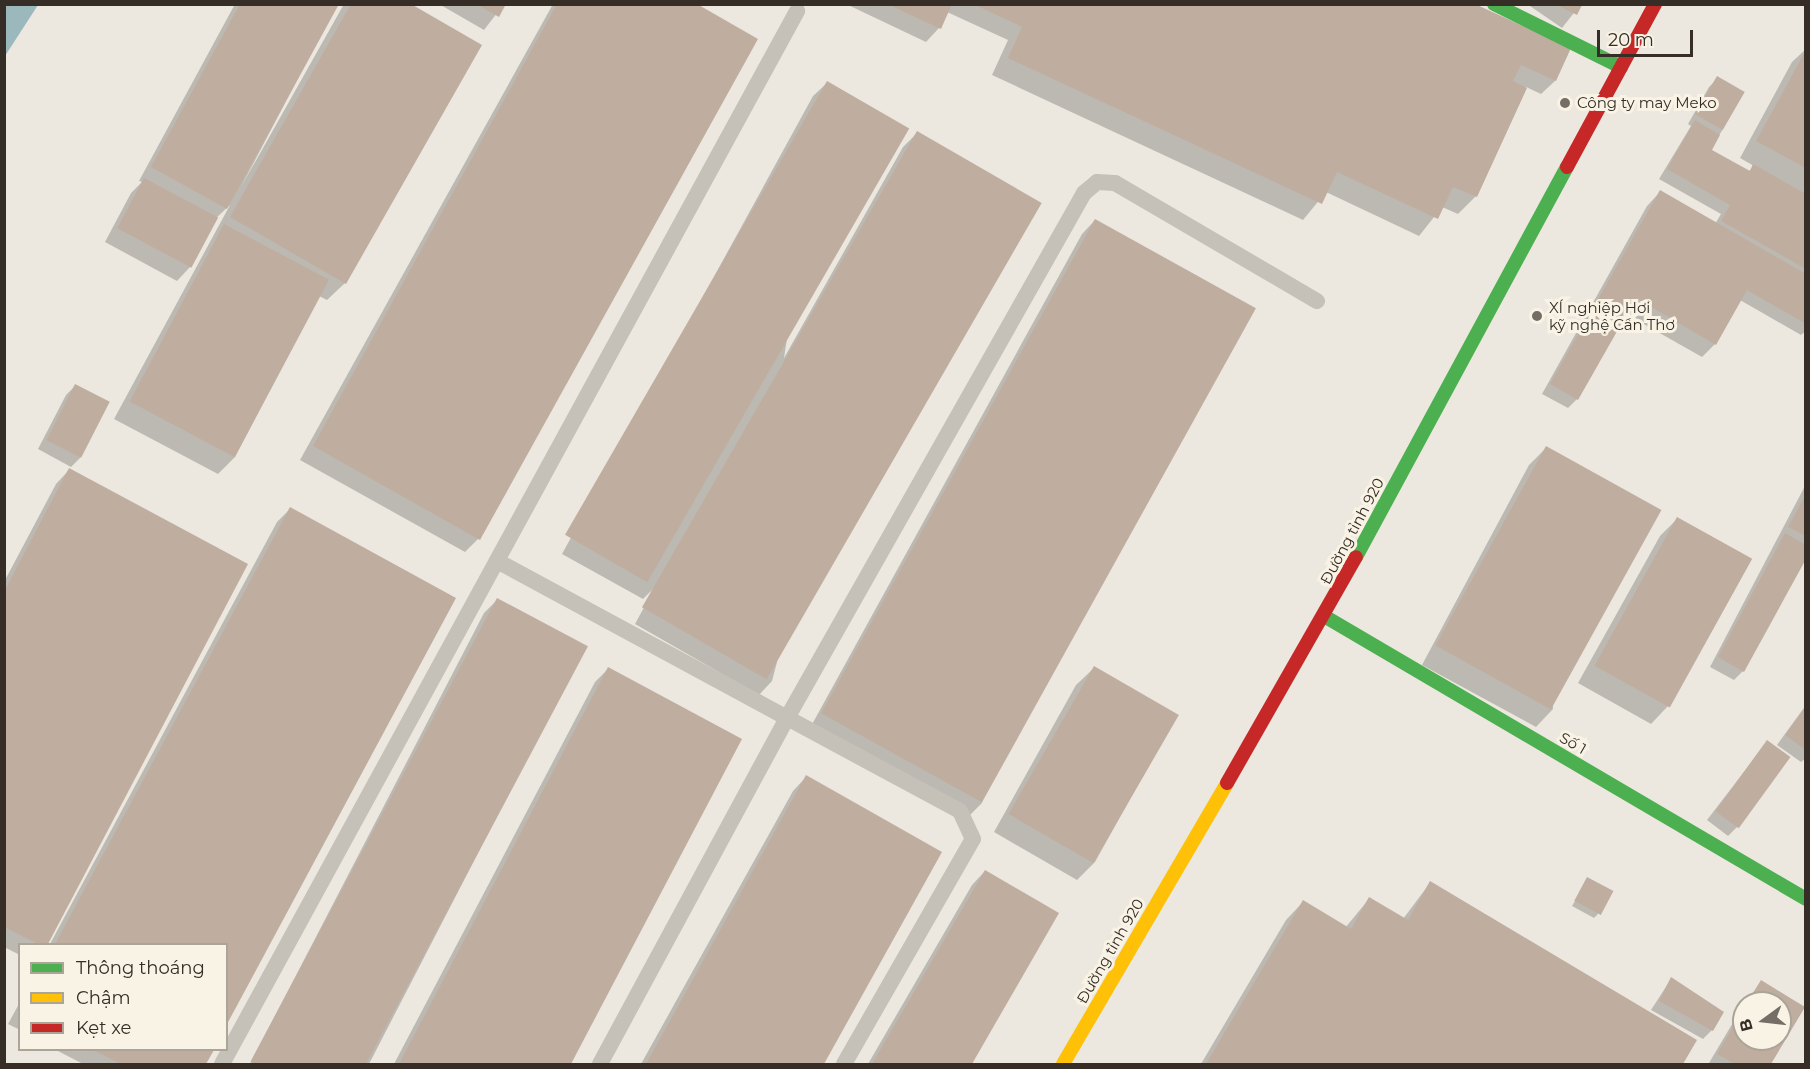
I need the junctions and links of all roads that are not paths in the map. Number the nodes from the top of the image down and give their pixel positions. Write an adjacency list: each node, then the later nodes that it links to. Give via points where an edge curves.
1 (1494, 4): 4 (main road)
2 (1655, 4): 4 (main road, Đường tỉnh 920)
3 (797, 11): 6 (lane)
4 (1621, 67): 7 (main road, Đường tỉnh 920)
5 (1317, 302): 8 (lane, via 1115,183 1098,182 1084,193)
6 (497, 561): 8 (lane); 10 (lane)
7 (1324, 616): 9 (main road, Số 1); 13 (main road, Đường tỉnh 920)
8 (787, 718): 11 (lane); 12 (lane, via 960,810 973,839)
9 (1806, 899)
10 (222, 1065)
11 (600, 1065)
12 (844, 1065)
13 (1063, 1065)

